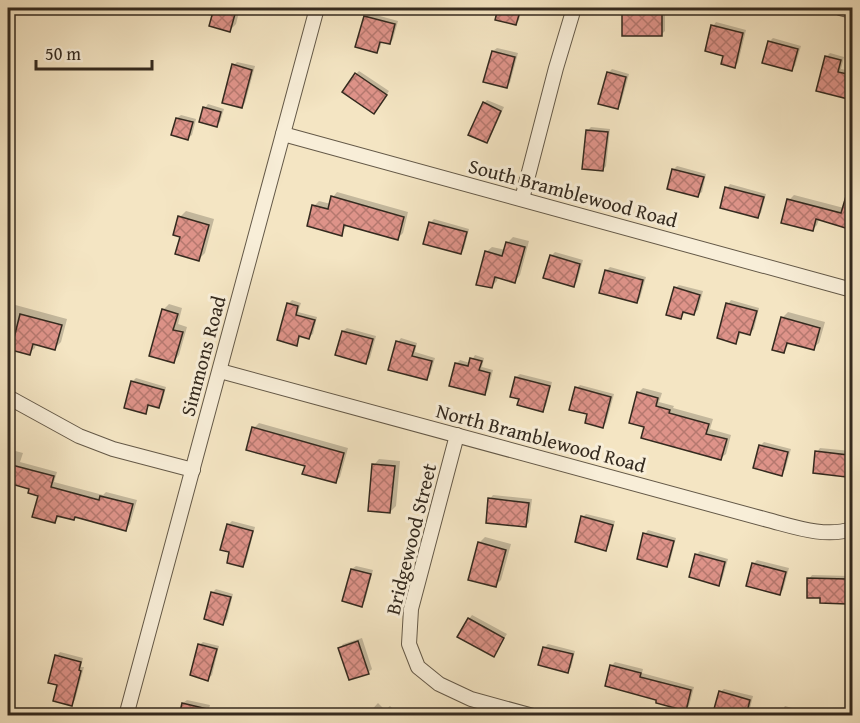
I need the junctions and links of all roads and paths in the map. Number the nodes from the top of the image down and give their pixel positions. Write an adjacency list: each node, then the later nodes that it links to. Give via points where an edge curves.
1 (317, 8): 5 (street, Simmons Road)
2 (574, 8): 6 (street)
3 (840, 8): 4 (street)
4 (852, 11)
5 (283, 134): 6 (street, South Bramblewood Road); 8 (street, Simmons Road)
6 (522, 199): 7 (street, South Bramblewood Road)
7 (852, 290)
8 (219, 371): 10 (street, North Bramblewood Road); 11 (street, Simmons Road)
9 (8, 397): 11 (street, via 79,436)
10 (457, 435): 12 (street, North Bramblewood Road, via 811,531 833,533); 14 (street, Bridgewood Street, via 411,609 409,644 418,668 439,684 471,699)
11 (192, 470): 13 (street, Simmons Road)
12 (852, 529)
13 (126, 716)
14 (533, 716)

